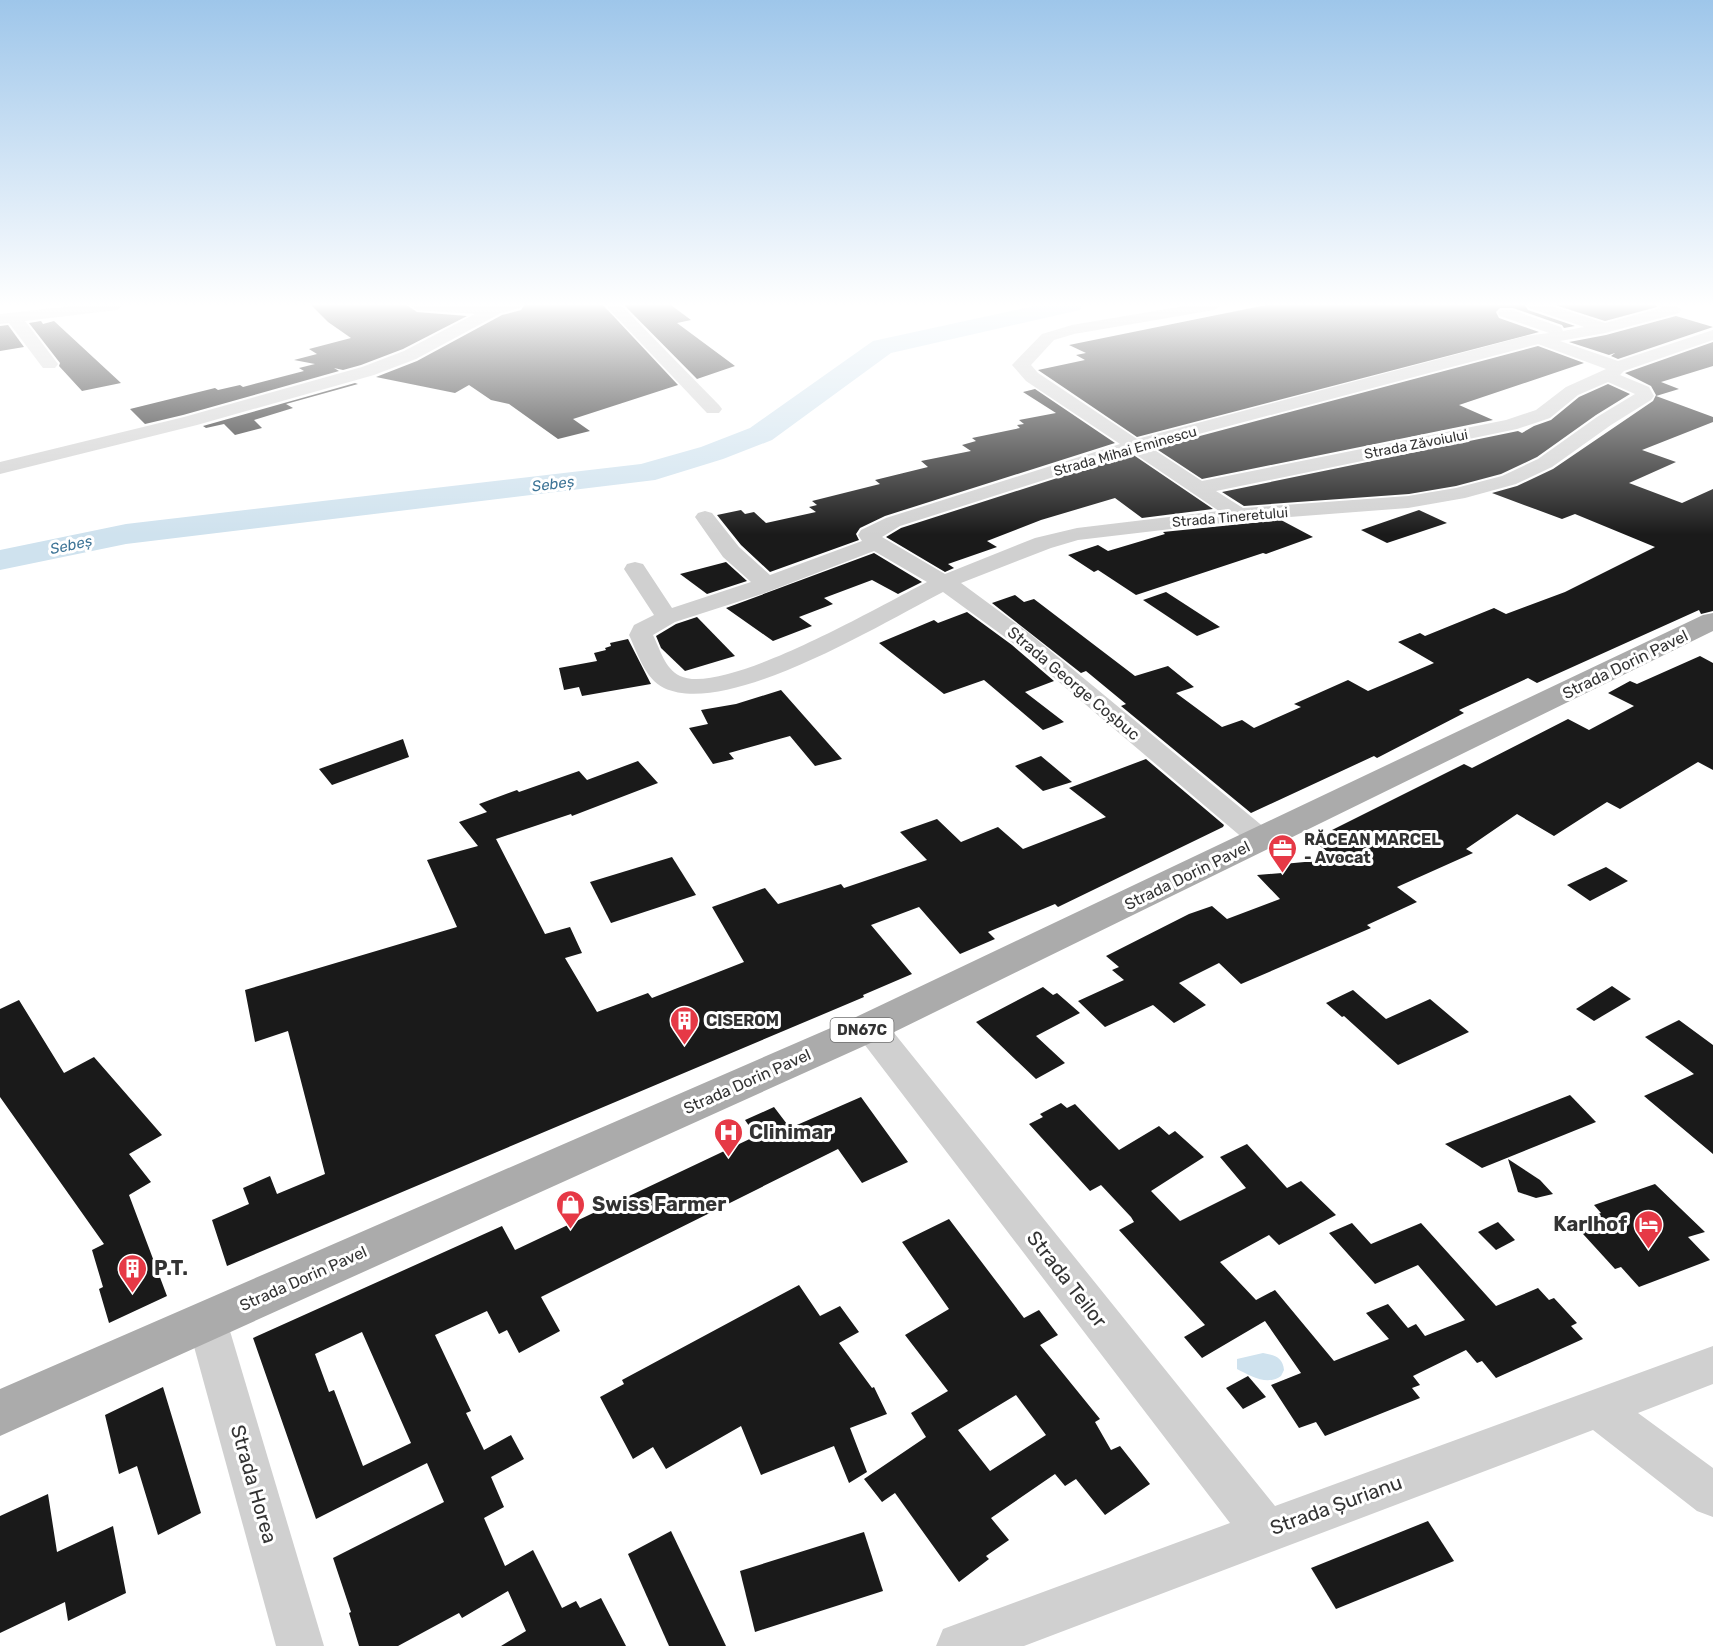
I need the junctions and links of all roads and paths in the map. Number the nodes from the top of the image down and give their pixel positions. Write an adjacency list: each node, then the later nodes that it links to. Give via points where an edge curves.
1 (329, 382): 9 (street)
2 (687, 382): 7 (street)
3 (1039, 382): 8 (street)
4 (1376, 382): 8 (street, Strada Mihai Eminescu)
5 (1592, 382): 10 (street, Strada Zăvoiului, via 1572,391 1543,414 1510,425)
6 (1628, 382): 11 (street, Strada Tineretului, via 1645,396 1545,463 1509,480 1408,502)
7 (713, 409)
8 (1136, 445): 10 (street); 13 (street, Strada Mihai Eminescu, via 893,522 869,535)
9 (0, 468)
10 (1200, 488): 11 (street)
11 (1239, 515): 15 (street, Strada Tineretului, via 1077,534 1043,543)
12 (705, 518): 16 (street, via 731,552)
13 (876, 543): 15 (street, Strada George Coșbuc); 16 (street)
14 (635, 569): 17 (street)
15 (944, 582): 17 (street, Strada Tineretului, via 775,668 727,682 693,686 664,676 641,635 642,630); 19 (street, Strada George Coșbuc, via 1021,638)
16 (766, 584): 17 (street)
17 (667, 617)
18 (1713, 621): 19 (main road, Strada Dorin Pavel / DN67C)
19 (1261, 839): 20 (main road, Strada Dorin Pavel / DN67C)
20 (870, 1027): 21 (main road, Strada Dorin Pavel / DN67C); 26 (street, Strada Teilor)
21 (207, 1321): 24 (main road, Strada Dorin Pavel / DN67C); 27 (street, Strada Horea)
22 (1713, 1365): 23 (street, Strada Șurianu)
23 (1599, 1408): 25 (street); 26 (street, Strada Șurianu)
24 (0, 1413)
25 (1713, 1495)
26 (1265, 1531): 28 (street, Strada Șurianu)
27 (300, 1646)
28 (960, 1646)

